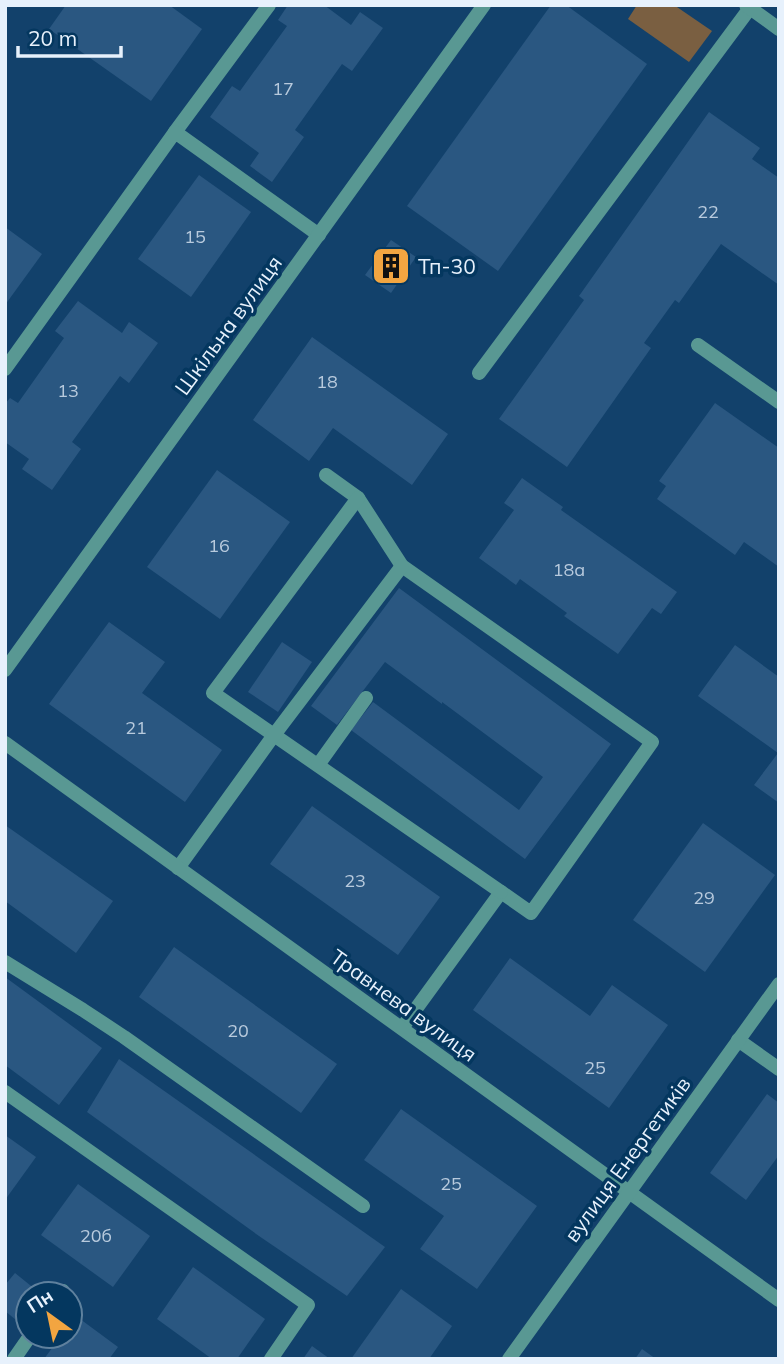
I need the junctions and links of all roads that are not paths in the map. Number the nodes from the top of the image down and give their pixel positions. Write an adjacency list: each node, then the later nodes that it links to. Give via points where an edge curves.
1 (270, 5): 5 (street)
2 (484, 5): 6 (street, Шкільна вулиця)
3 (748, 7): 4 (street); 9 (street)
4 (779, 29)
5 (176, 132): 6 (street); 8 (street)
6 (319, 235): 14 (street, Шкільна вулиця)
7 (698, 345): 10 (street)
8 (5, 369)
9 (479, 373)
10 (779, 402)
11 (326, 475): 12 (street)
12 (358, 498): 13 (street); 16 (street, via 213,693)
13 (402, 566): 16 (street); 20 (street, via 652,742 531,913)
14 (5, 670)
15 (366, 698): 18 (street)
16 (274, 735): 18 (street); 19 (street)
17 (5, 743): 19 (street, Травнева вулиця)
18 (317, 765): 20 (street)
19 (178, 867): 23 (street, Травнева вулиця)
20 (501, 892): 23 (street)
21 (5, 961): 28 (street, via 124,1037)
22 (779, 984): 24 (street, вулиця Енергетиків)
23 (402, 1028): 27 (street, Травнева вулиця)
24 (738, 1040): 25 (street); 27 (street, вулиця Енергетиків)
25 (779, 1069)
26 (5, 1092): 30 (street, via 308,1305)
27 (629, 1192): 29 (street, Травнева вулиця); 31 (street, вулиця Енергетиків)
28 (363, 1206)
29 (779, 1300)
30 (271, 1359)
31 (509, 1359)

